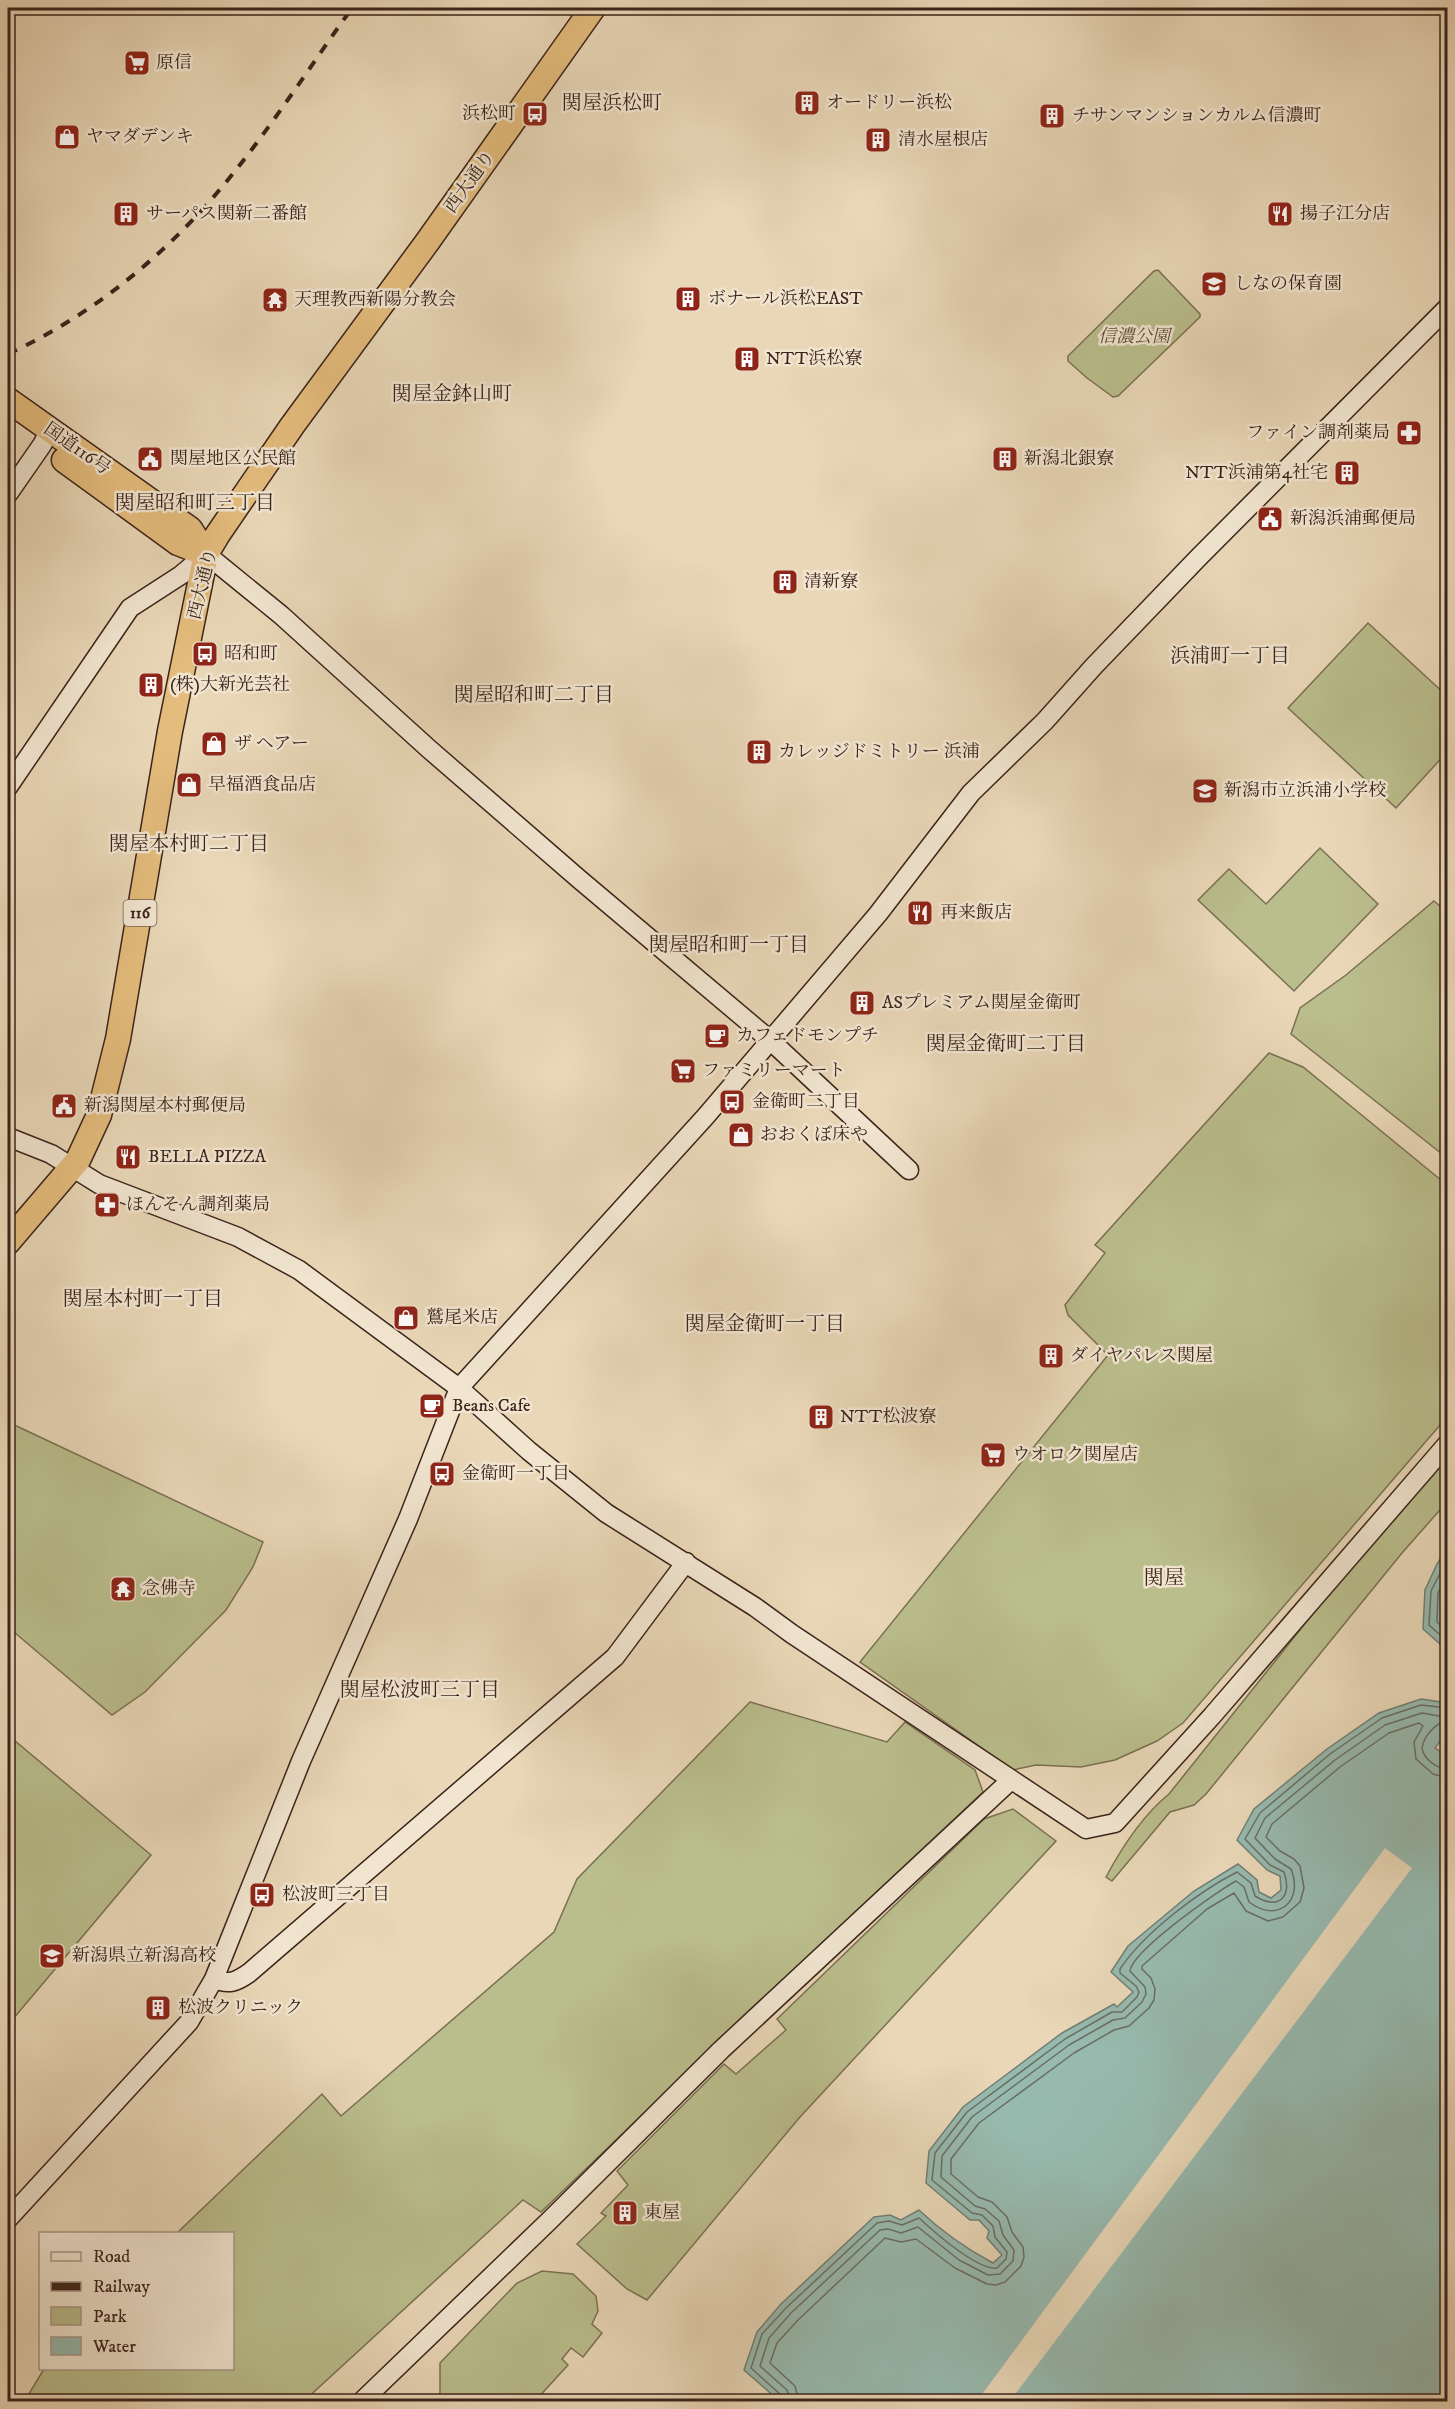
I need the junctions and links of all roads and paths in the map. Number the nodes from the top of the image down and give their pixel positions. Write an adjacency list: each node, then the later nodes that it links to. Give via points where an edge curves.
1 (592, 8): 7 (highway, 西大通り, via 292,426)
2 (1448, 307): 9 (street, via 971,793 878,914)
3 (8, 400): 5 (highway, 国道116号)
4 (8, 420): 5 (highway, 国道116号)
5 (46, 438): 6 (street); 7 (highway, 国道116号, via 189,529)
6 (8, 494)
7 (206, 554): 8 (street, via 130,608); 9 (street); 11 (highway, 西大通り / 116, via 170,731 112,1069 99,1115 78,1160)
8 (8, 787)
9 (770, 1040): 12 (street); 14 (street)
10 (8, 1137): 11 (street)
11 (71, 1166): 13 (highway, 西大通り / 116); 14 (street, via 99,1184 238,1237 299,1270)
12 (909, 1170)
13 (8, 1242)
14 (459, 1388): 16 (street, via 606,1513); 18 (street, via 408,1519 301,1761)
15 (1448, 1443): 17 (street, via 1115,1823 1086,1829)
16 (686, 1562): 17 (street); 18 (street, via 615,1657 249,1973 227,1984)
17 (1011, 1780): 20 (street, via 721,2050)
18 (214, 1979): 19 (street, via 189,2022)
19 (8, 2219)
20 (361, 2402)

